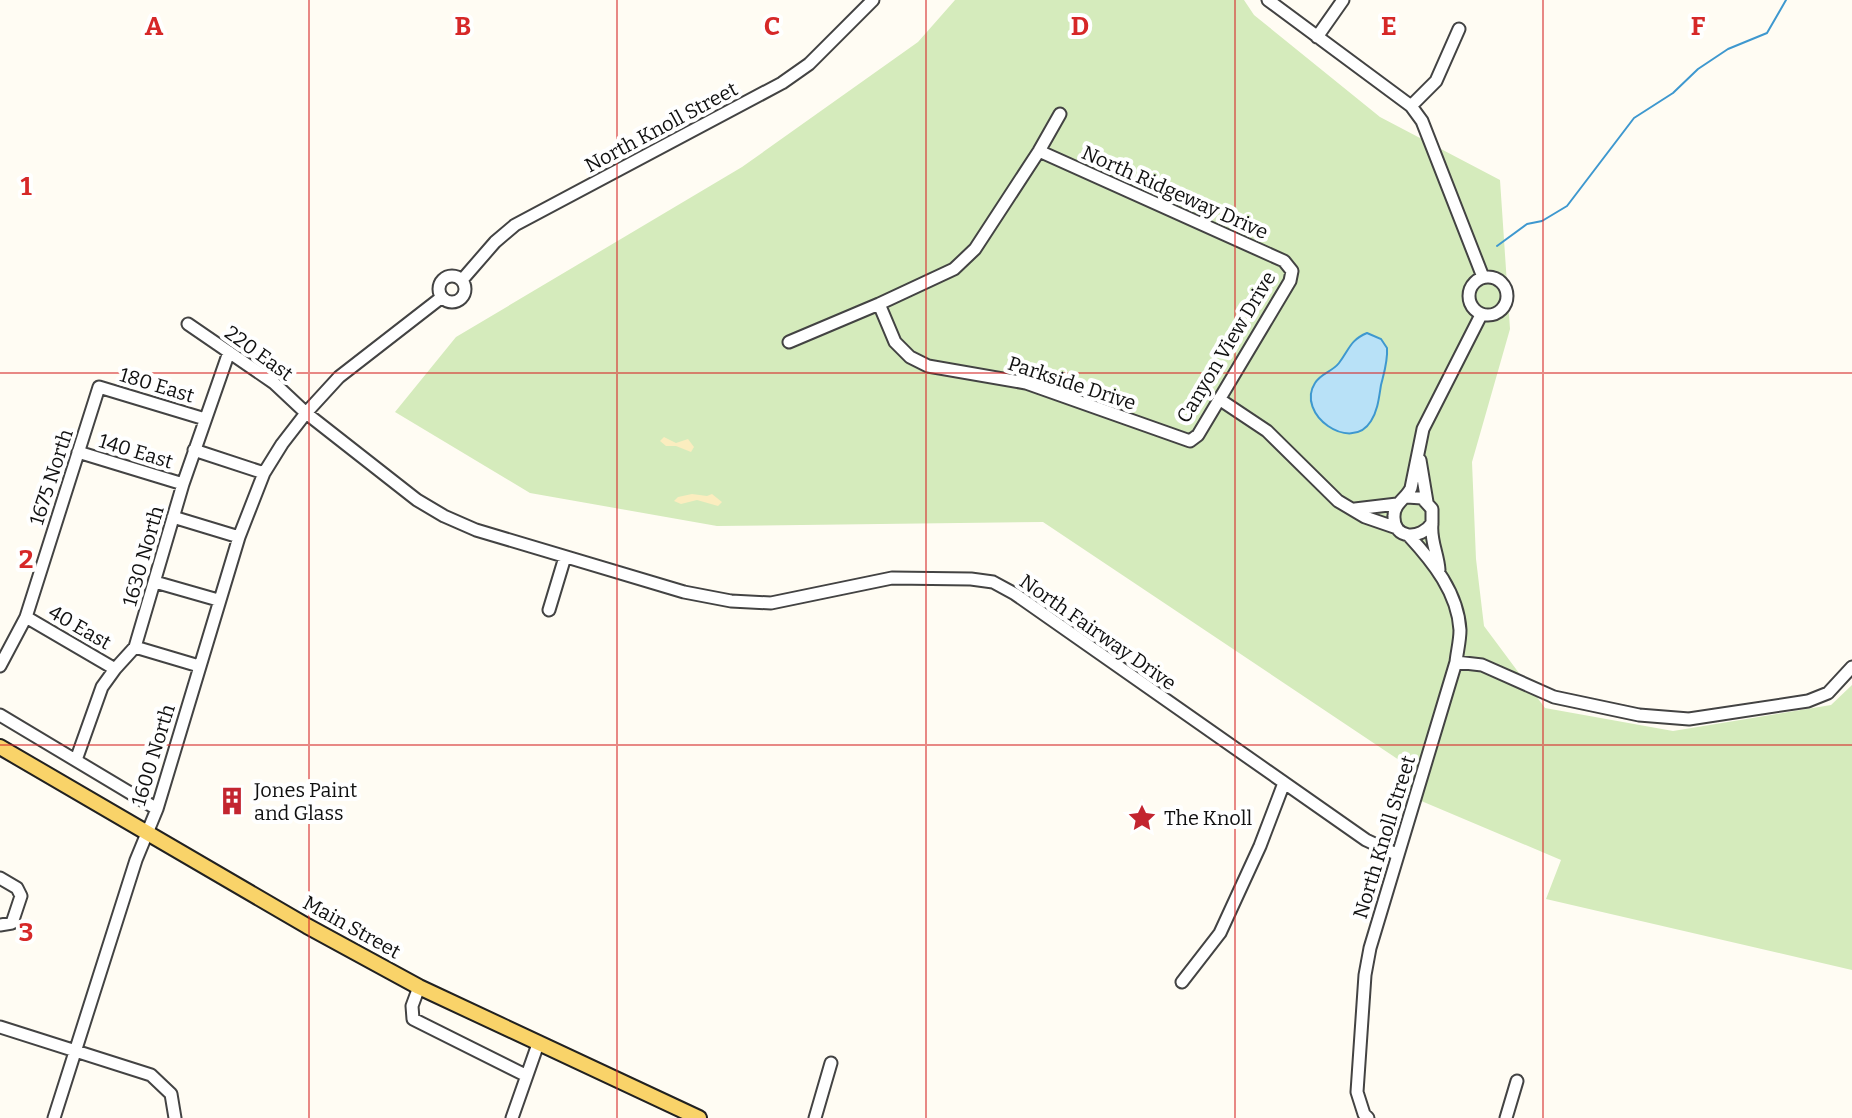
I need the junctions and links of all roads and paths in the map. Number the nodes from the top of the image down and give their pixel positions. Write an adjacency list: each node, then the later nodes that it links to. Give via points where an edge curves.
1 (873, 0): 11 (street, North Knoll Street, via 809,64 782,83 515,225)
2 (1268, 0): 5 (street, North Knoll Street)
3 (1343, 0): 5 (street)
4 (1459, 29): 6 (street, via 1436,81)
5 (1317, 37): 6 (street, North Knoll Street)
6 (1411, 106): 10 (street, North Knoll Street, via 1422,121)
7 (1060, 114): 8 (street)
8 (1039, 151): 9 (street, North Ridgeway Drive, via 1284,261); 13 (street, via 975,249 954,269)
9 (1292, 271): 19 (street, Canyon View Drive)
10 (1483, 277): 14 (street, via 1469,295); 14 (street, North Knoll Street, via 1497,279 1508,296 1496,315)
11 (462, 280): 12 (street, North Knoll Street, via 446,277 440,284); 12 (street, North Knoll Street, via 466,288 461,299 448,302)
12 (442, 297): 20 (street, North Knoll Street, via 339,377)
13 (879, 304): 16 (street); 22 (street, Parkside Drive, via 895,342 928,366 1026,383)
14 (1481, 315): 25 (street, North Knoll Street, via 1423,429)
15 (188, 324): 17 (street, 220 East)
16 (789, 342)
17 (229, 352): 20 (street, 220 East); 21 (street, 1630 North)
18 (99, 387): 21 (street, 180 East); 24 (street, 1675 North)
19 (1219, 399): 22 (street, Canyon View Drive); 30 (street, via 1267,431 1338,501)
20 (306, 413): 26 (street, 1600 North); 35 (street, North Fairway Drive, via 444,516)
21 (205, 419): 23 (street, 1630 North)
22 (1190, 441)
23 (194, 450): 26 (street); 27 (street, 1630 North)
24 (78, 452): 27 (street, 140 East); 40 (street, 1675 North)
25 (1418, 456): 28 (street, North Knoll Street); 29 (street, North Knoll Street)
26 (264, 473): 34 (street, 1600 North)
27 (183, 484): 31 (street, 1630 North)
28 (1402, 501): 29 (street, via 1415,496); 30 (street); 33 (street, North Knoll Street, via 1393,517)
29 (1427, 502): 32 (street, North Knoll Street)
30 (1355, 509): 33 (street)
31 (173, 517): 34 (street); 37 (street, 1630 North)
32 (1432, 523): 33 (street, via 1422,534); 36 (street, North Knoll Street)
33 (1404, 532): 36 (street, North Knoll Street)
34 (239, 537): 38 (street, 1600 North)
35 (565, 557): 39 (street); 50 (street, North Fairway Drive, via 731,601 771,603 892,578 993,582)
36 (1439, 570): 42 (street, North Knoll Street, via 1460,631)
37 (155, 582): 38 (street); 41 (street, 1630 North)
38 (218, 600): 44 (street, 1600 North)
39 (549, 610)
40 (26, 617): 43 (street, 1675 North); 46 (street, 40 East)
41 (135, 647): 44 (street); 46 (street, 1630 North)
42 (1456, 662): 45 (street, via 1482,665 1554,697 1639,715 1689,719 1808,701 1828,693); 53 (street, North Knoll Street)
43 (0, 666)
44 (199, 666): 51 (street, 1600 North)
45 (1852, 667)
46 (115, 669): 49 (street, 1630 North, via 102,687)
47 (0, 715): 49 (street)
48 (2, 753): 52 (main road, Main Street)
49 (76, 760): 51 (street)
50 (1284, 783): 53 (street, North Fairway Drive, via 1366,840); 56 (street, via 1220,933)
51 (157, 809): 52 (street, 1600 North)
52 (147, 832): 57 (main road, Main Street); 60 (street, 1600 North)
53 (1396, 854): 69 (street, North Knoll Street, via 1365,975 1357,1092)
54 (0, 878): 55 (street, via 21,896 12,923)
55 (0, 925)
56 (1182, 982)
57 (419, 987): 59 (main road, Main Street); 62 (street, via 413,1019)
58 (0, 1027): 60 (street)
59 (538, 1044): 62 (street); 67 (main road, Main Street)
60 (75, 1049): 64 (street, 1600 North); 65 (street, via 151,1075 171,1094)
61 (831, 1063): 68 (street)
62 (525, 1075): 66 (street)
63 (1517, 1081): 70 (street)
64 (54, 1118)
65 (175, 1118)
66 (512, 1118)
67 (699, 1118)
68 (815, 1118)
69 (1368, 1118)
70 (1506, 1118)

